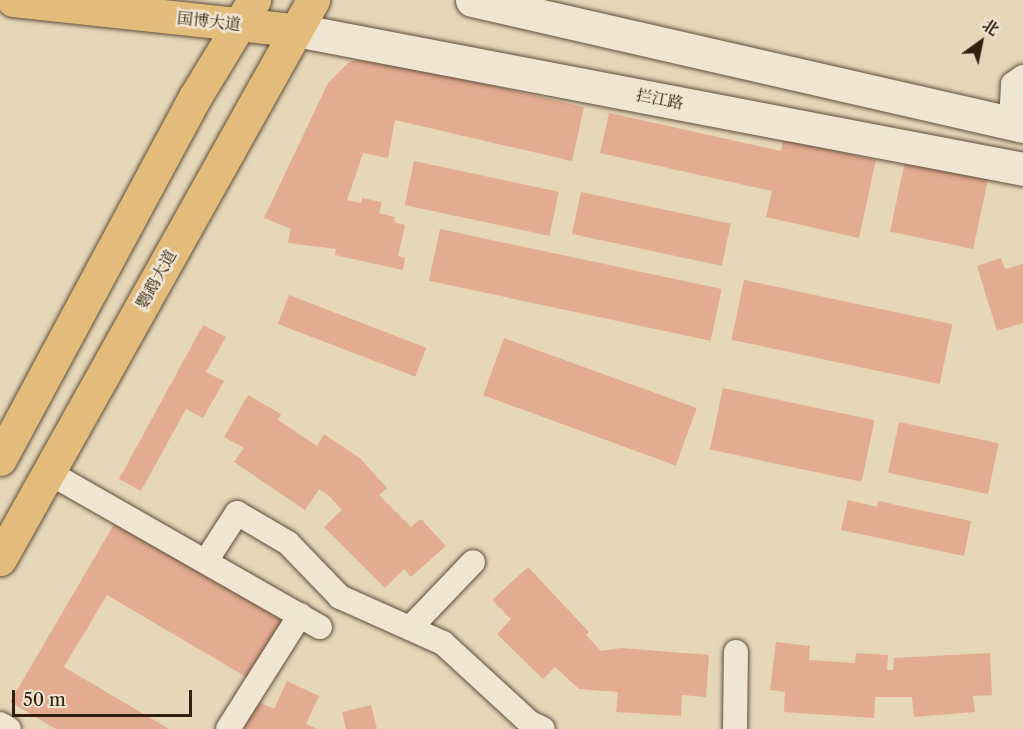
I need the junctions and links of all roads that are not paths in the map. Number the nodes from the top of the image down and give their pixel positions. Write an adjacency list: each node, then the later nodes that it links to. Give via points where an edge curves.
1 (13, 0): 4 (main road, 国博大道)
2 (313, 0): 5 (main road, 鹦鹉大道)
3 (472, 0): 7 (main road)
4 (246, 12): 5 (main road, 国博大道); 9 (main road)
5 (296, 30): 8 (main road, 拦江路); 10 (main road, 鹦鹉大道)
6 (1023, 77): 7 (street, via 1013,84)
7 (1019, 131)
8 (1023, 169)
9 (0, 459)
10 (48, 472): 11 (main road, 鹦鹉大道); 12 (street)
11 (0, 559)
12 (206, 561): 14 (street, via 237,513 288,543 340,597); 18 (street, via 310,621)
13 (473, 562): 14 (street)
14 (410, 628): 19 (street, via 443,643 530,723)
15 (736, 652): 20 (street)
16 (0, 724): 17 (street)
17 (9, 729)
18 (228, 729)
19 (543, 729)
20 (735, 729)

